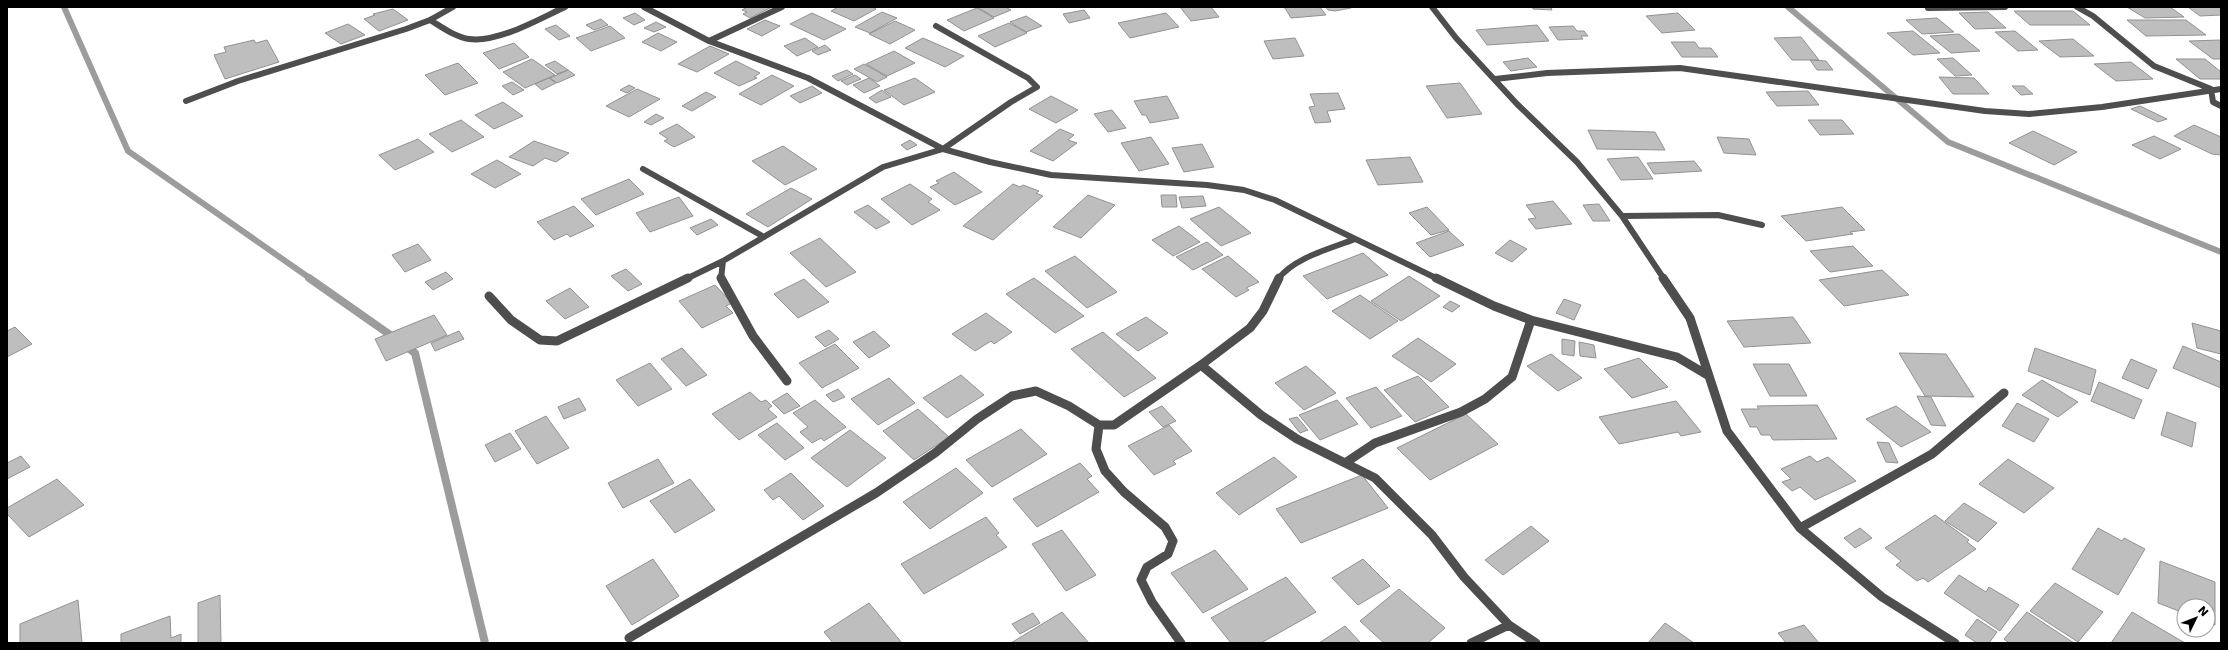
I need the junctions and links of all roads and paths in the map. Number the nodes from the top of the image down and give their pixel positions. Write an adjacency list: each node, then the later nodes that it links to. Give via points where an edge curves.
1 (453, 7): 9 (street)
2 (565, 7): 9 (street, via 540,19 486,38 468,39)
3 (644, 7): 11 (street)
4 (782, 7): 11 (street)
5 (1432, 7): 12 (street, via 1456,38)
6 (2006, 7): 8 (street)
7 (2077, 7): 14 (street, via 2154,66)
8 (1928, 8)
9 (430, 20): 15 (street)
10 (936, 26): 17 (street, via 1028,78 1037,87)
11 (709, 41): 17 (street, via 808,78)
12 (1495, 79): 14 (street, via 1547,73 1680,68 1985,111 2029,114 2102,107); 19 (street, via 1577,162)
13 (2221, 89): 14 (street)
14 (2210, 90): 16 (street, via 2213,102)
15 (186, 100)
16 (2221, 106)
17 (944, 149): 21 (street, via 883,167); 22 (street, via 1051,175 1207,185 1244,190 1275,200)
18 (642, 169): 21 (street)
19 (1622, 216): 20 (street, via 1718,215); 27 (street, via 1690,318)
20 (1762, 225)
21 (764, 237): 23 (street)
22 (1355, 239): 25 (street, via 1452,287); 26 (street, via 1284,270 1263,311 1250,328)
23 (723, 261): 24 (street, via 557,341 540,340 511,320); 28 (street, via 720,277 729,294 753,336)
24 (489, 296)
25 (1531, 320): 27 (street, via 1677,357); 31 (street, via 1512,378 1485,400 1461,412 1375,443)
26 (1201, 365): 30 (street, via 1114,425); 31 (street, via 1291,435)
27 (1709, 376): 32 (street, via 1727,431)
28 (787, 381)
29 (2004, 392): 32 (street, via 1932,454)
30 (1099, 425): 34 (street, via 1069,406 1036,391 1012,396 876,493); 35 (street, via 1096,449 1105,470 1124,492 1165,527 1173,541 1168,554 1147,567 1141,580 1152,602)
31 (1345, 463): 33 (street, via 1375,478 1406,507 1432,535 1464,577)
32 (1800, 528): 38 (street, via 1882,597)
33 (1509, 625): 36 (street); 37 (street)
34 (629, 638)
35 (1181, 643)
36 (1471, 643)
37 (1536, 643)
38 (1955, 643)

